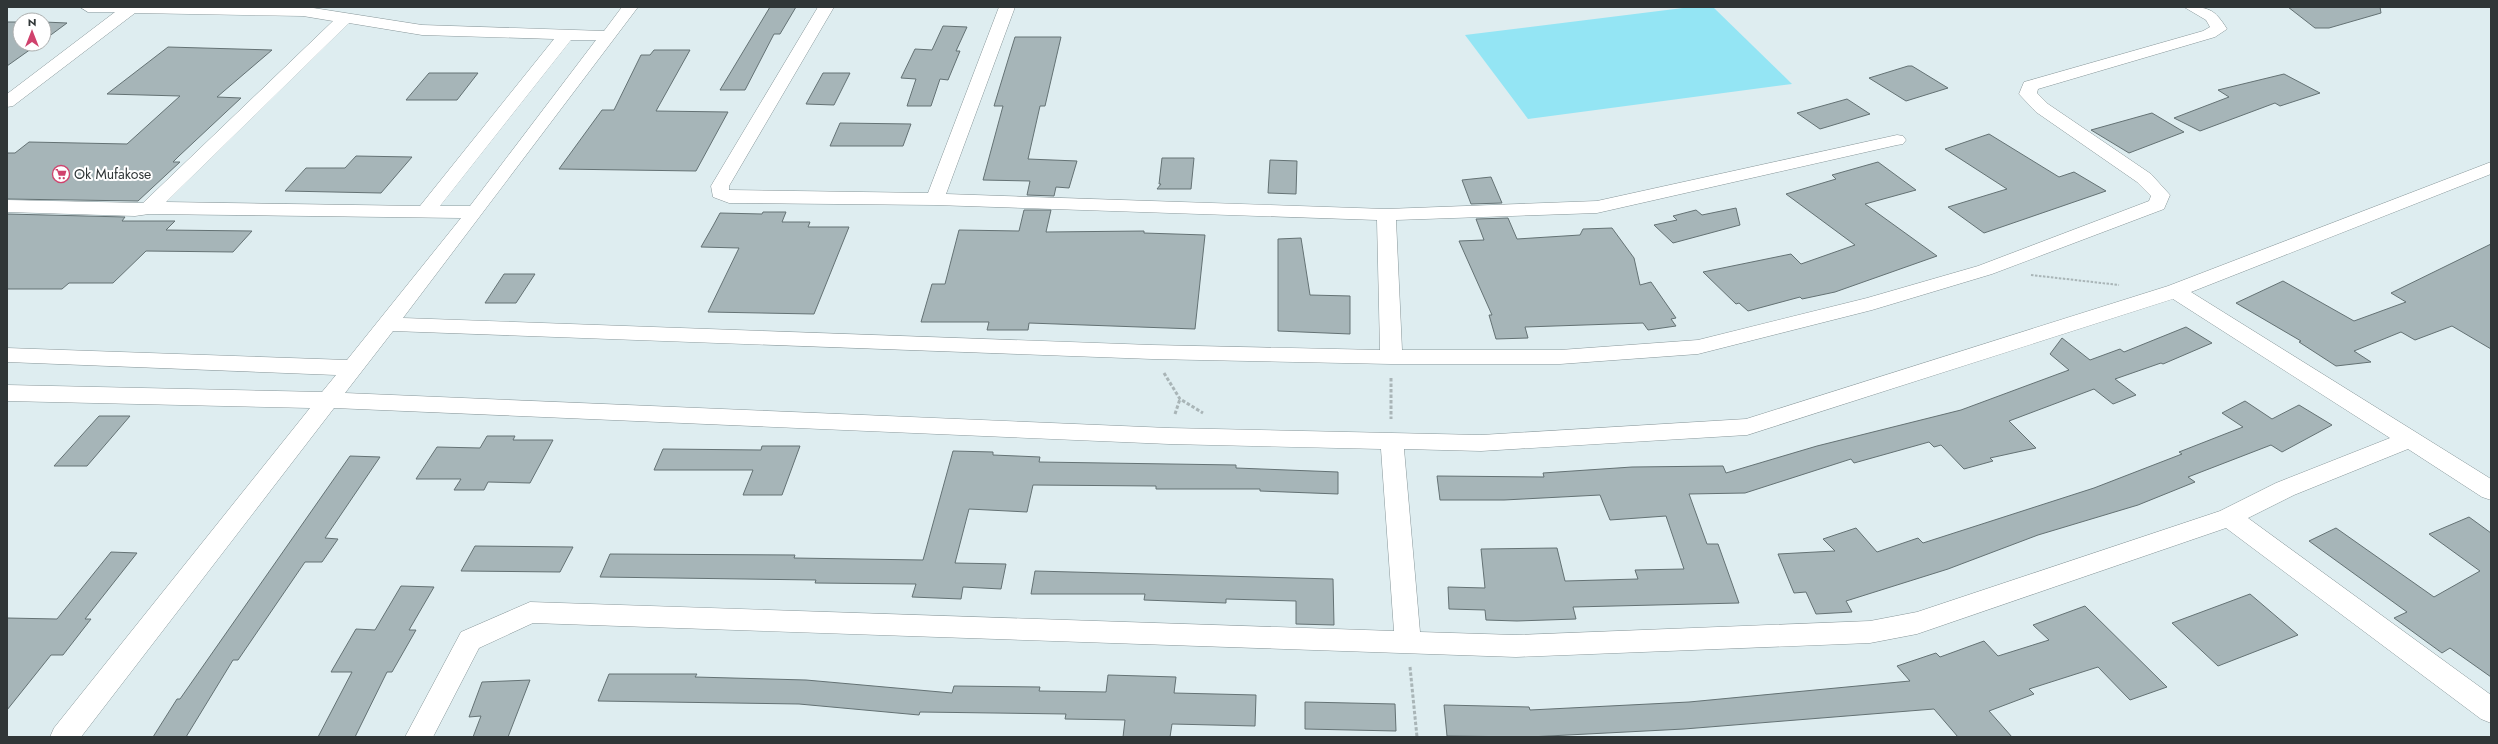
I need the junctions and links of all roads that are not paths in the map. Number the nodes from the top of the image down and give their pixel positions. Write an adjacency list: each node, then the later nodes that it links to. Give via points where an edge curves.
1 (88, 7): 2 (street)
2 (132, 7): 8 (street, via 303,11); 11 (street)
3 (364, 7): 8 (street)
4 (630, 7): 10 (street)
5 (826, 7): 14 (street, via 720,186 720,193 729,197)
6 (1007, 7): 14 (street)
7 (2192, 7): 23 (street, via 2212,17 2219,29 2030,86 2028,94 2042,108 2144,178 2162,195 2157,205 1985,270 1872,304 1698,347 1560,358)
8 (345, 18): 9 (street, via 422,30); 16 (street)
9 (565, 36): 10 (street); 17 (street)
10 (608, 36): 18 (street)
11 (7, 102)
12 (1897, 140): 19 (street, via 1597,207)
13 (2491, 168): 20 (street)
14 (935, 199): 19 (street)
15 (7, 206): 16 (street, via 135,210)
16 (149, 208): 17 (street)
17 (426, 211): 18 (street)
18 (475, 212): 21 (street)
19 (1386, 215): 23 (street)
20 (2175, 291): 27 (street); 28 (street, via 1747,427 1481,443)
21 (387, 324): 23 (street, via 1152,352); 24 (street)
22 (7, 355): 24 (street)
23 (1391, 358)
24 (353, 368): 26 (street)
25 (7, 393): 26 (street)
26 (328, 400): 28 (street, via 1161,436); 33 (street)
27 (2411, 440): 29 (street); 30 (street, via 2285,489)
28 (1392, 441): 31 (street)
29 (2491, 492)
30 (2229, 517): 31 (street, via 1917,623 1870,632 1516,646); 32 (street)
31 (1408, 642): 34 (street, via 530,612 470,640)
32 (2491, 711)
33 (64, 737)
34 (419, 737)

